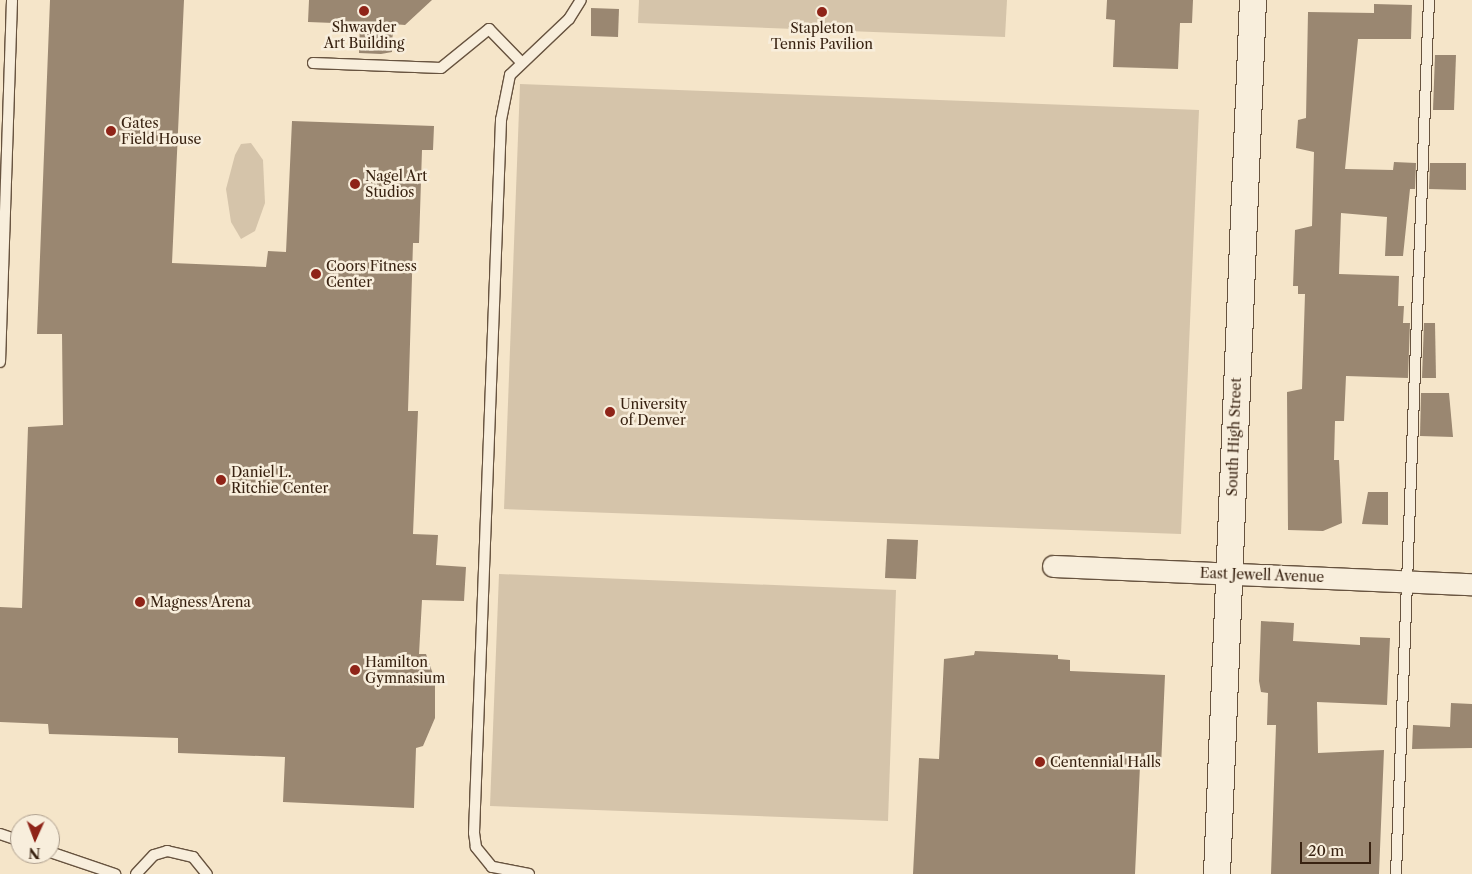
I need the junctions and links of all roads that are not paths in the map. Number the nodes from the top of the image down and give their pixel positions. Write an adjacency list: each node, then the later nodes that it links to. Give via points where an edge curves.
1 (12, 0): 7 (lane)
2 (581, 0): 5 (lane, via 569,19)
3 (1253, 0): 9 (street, South High Street)
4 (1429, 0): 10 (lane)
5 (520, 61): 6 (lane, via 489,29 441,68); 16 (lane, via 504,89 501,120 474,833 476,847 492,867)
6 (313, 63)
7 (0, 362)
8 (1053, 566): 9 (street, East Jewell Avenue)
9 (1228, 574): 10 (street, East Jewell Avenue); 17 (street, South High Street)
10 (1408, 581): 11 (street, East Jewell Avenue); 18 (lane)
11 (1472, 584)
12 (60, 855): 13 (lane)
13 (115, 874)
14 (136, 874): 15 (lane, via 154,855 167,851 193,857)
15 (207, 874)
16 (530, 874)
17 (1217, 874)
18 (1396, 874)

